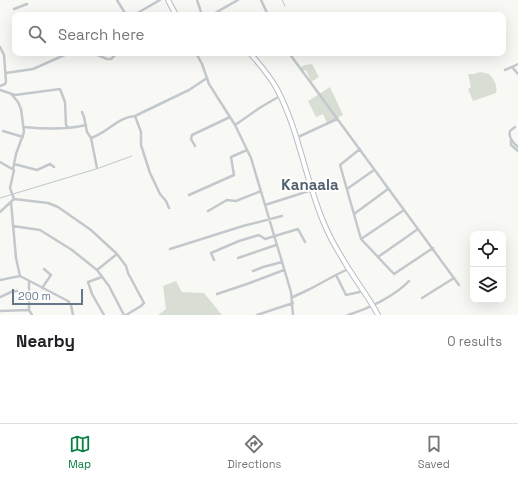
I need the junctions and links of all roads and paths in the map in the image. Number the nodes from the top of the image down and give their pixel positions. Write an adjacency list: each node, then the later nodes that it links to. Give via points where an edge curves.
1 (117, 0): 9 (street)
2 (160, 0): 10 (street)
3 (168, 0): 11 (street)
4 (197, 0): 12 (street)
5 (238, 0): 13 (street)
6 (261, 0): 14 (street)
7 (27, 4): 8 (street)
8 (14, 9)
9 (124, 12)
10 (139, 12)
11 (174, 12)
12 (201, 12)
13 (215, 12)
14 (267, 12)
15 (0, 47): 25 (street, via 4,55)
16 (62, 56): 25 (street, via 33,69)
17 (100, 56): 18 (street, via 111,60)
18 (114, 56)
19 (198, 56): 27 (street)
20 (253, 56): 31 (street, via 263,67)
21 (291, 56): 35 (street)
22 (518, 64): 23 (street)
23 (512, 67): 24 (street); 26 (street)
24 (505, 70)
25 (6, 73): 28 (street, via 6,83)
26 (518, 74)
27 (207, 78): 33 (street, via 189,90); 34 (street)
28 (0, 86)
29 (0, 90): 30 (street)
30 (12, 94): 38 (street, via 21,109); 40 (street, via 60,89 65,102)
31 (280, 96): 36 (street); 44 (street)
32 (82, 112): 37 (street)
33 (135, 116): 43 (street, via 127,116 100,135); 65 (street, via 150,173)
34 (230, 117): 36 (street); 46 (street, via 192,135 191,139)
35 (337, 119): 44 (street); 48 (street)
36 (235, 125): 49 (street)
37 (86, 126): 40 (street); 43 (street)
38 (24, 127): 40 (street); 42 (street)
39 (515, 127): 45 (street, via 509,133)
40 (68, 128)
41 (4, 131): 42 (street)
42 (23, 137): 52 (street)
43 (91, 138): 54 (street)
44 (296, 138): 59 (street)
45 (511, 140): 47 (street); 50 (street, via 511,145)
46 (195, 146)
47 (518, 147)
48 (360, 149): 56 (street); 57 (street, via 340,165)
49 (247, 150): 60 (street); 61 (street, via 231,157 234,175)
50 (518, 151)
51 (0, 162): 55 (street)
52 (14, 164): 53 (street, via 34,170 50,164); 55 (street)
53 (54, 167)
54 (97, 168)
55 (13, 170): 62 (street, via 10,188)
56 (374, 170): 57 (street); 58 (street)
57 (347, 189): 69 (street)
58 (388, 189): 66 (street); 69 (street)
59 (312, 190): 64 (street); 86 (street, via 327,230)
60 (261, 191): 64 (street); 67 (street, via 236,201 227,200)
61 (189, 195)
62 (14, 199): 63 (street); 80 (street, via 48,203 58,207 91,230)
63 (12, 202): 68 (street); 72 (street)
64 (265, 205): 71 (street)
65 (169, 208)
66 (404, 210): 73 (street); 75 (street)
67 (208, 211)
68 (0, 212)
69 (354, 214): 75 (street)
70 (282, 216): 71 (street)
71 (269, 220): 74 (street); 79 (street)
72 (13, 226): 87 (street, via 44,232 67,246); 91 (street)
73 (418, 229): 78 (street); 81 (street)
74 (274, 236): 76 (street, via 298,229); 77 (street); 83 (street, via 264,239 259,235 230,244 211,253)
75 (361, 239): 81 (street)
76 (305, 242)
77 (276, 245): 82 (street); 84 (street)
78 (433, 248): 81 (street, via 396,274 393,274); 93 (street)
79 (170, 249)
80 (117, 254): 87 (street); 112 (street, via 126,266 144,303)
81 (378, 257)
82 (238, 258)
83 (214, 260)
84 (282, 262): 88 (street); 89 (street)
85 (44, 269): 98 (street, via 51,275)
86 (349, 269): 90 (street); 100 (street)
87 (97, 270): 92 (street)
88 (284, 270): 101 (street); 103 (street)
89 (253, 271)
90 (336, 275): 100 (street, via 346,295); 103 (street)
91 (20, 276): 94 (street); 96 (street)
92 (102, 277): 111 (street, via 88,282); 112 (street)
93 (454, 278): 97 (street); 104 (street)
94 (0, 280)
95 (409, 281): 106 (street)
96 (29, 282): 98 (street); 107 (street)
97 (459, 285)
98 (42, 288): 110 (street, via 68,301)
99 (17, 291): 102 (street)
100 (364, 291): 106 (street)
101 (217, 294)
102 (0, 297)
103 (293, 297): 105 (street)
104 (422, 298)
105 (293, 303): 113 (street); 114 (street)
106 (373, 306): 115 (street); 116 (street)
107 (29, 310): 108 (street); 109 (street)
108 (0, 311)
109 (32, 315)
110 (73, 315)
111 (104, 315)
112 (125, 315)
113 (257, 315)
114 (293, 315)
115 (348, 315)
116 (378, 315)

